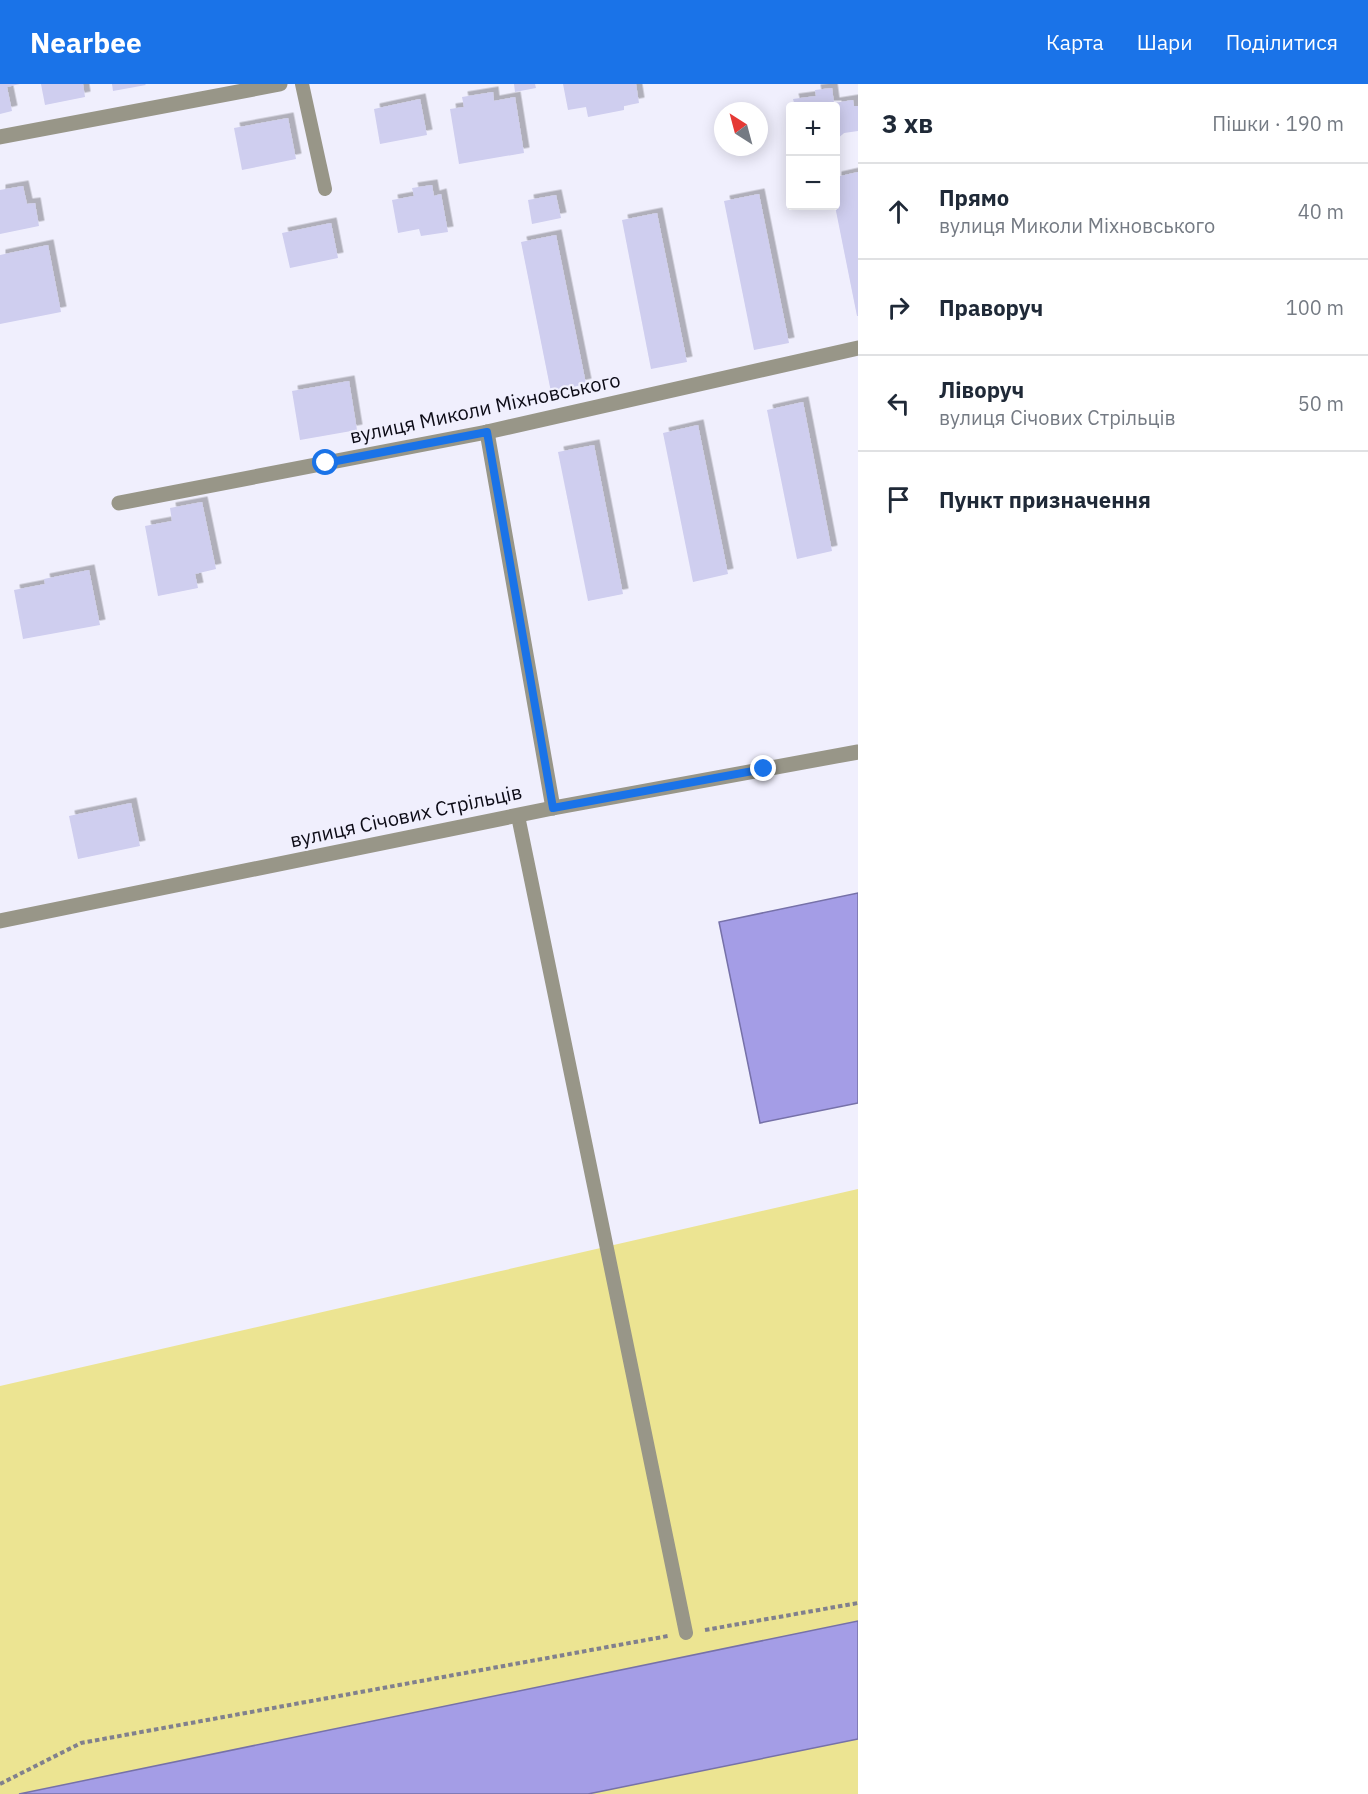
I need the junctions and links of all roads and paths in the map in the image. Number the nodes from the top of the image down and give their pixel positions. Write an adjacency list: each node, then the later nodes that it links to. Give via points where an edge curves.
1 (280, 84): 3 (street)
2 (302, 84): 4 (lane)
3 (0, 137)
4 (325, 189)
5 (858, 348): 6 (street, вулиця Миколи Міхновського)
6 (487, 432): 7 (street, вулиця Миколи Міхновського); 9 (street)
7 (119, 503)
8 (858, 752): 9 (street, вулиця Січових Стрільців)
9 (553, 808): 10 (street, вулиця Січових Стрільців)
10 (518, 816): 11 (street, вулиця Січових Стрільців); 13 (lane)
11 (0, 921)
12 (858, 1603): 13 (path)
13 (686, 1633): 14 (path, via 81,1743)
14 (0, 1784)

